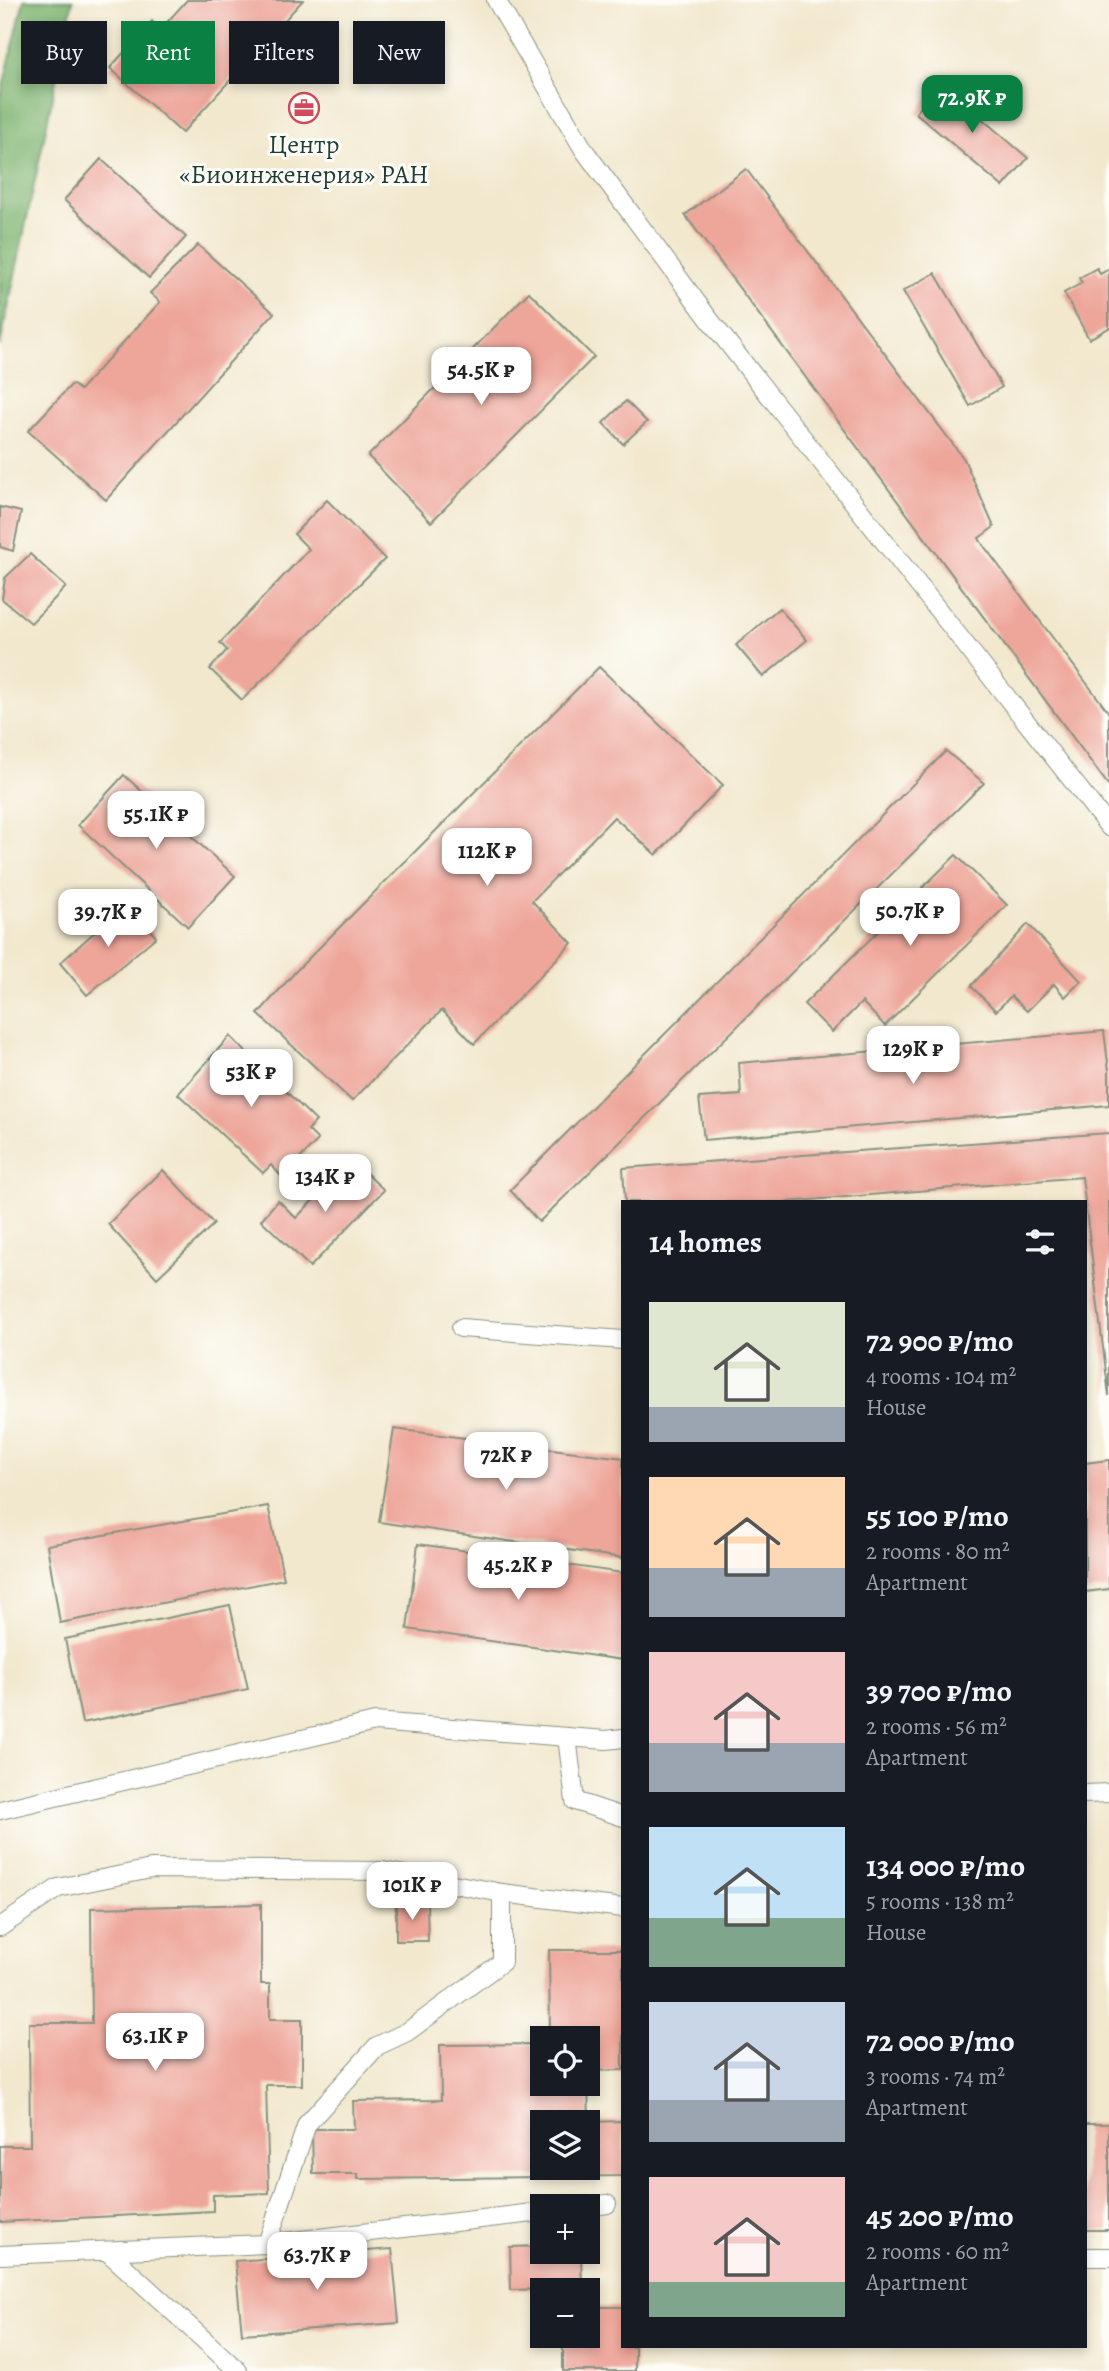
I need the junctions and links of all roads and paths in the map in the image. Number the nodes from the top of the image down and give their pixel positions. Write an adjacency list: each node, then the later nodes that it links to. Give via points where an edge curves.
1 (496, 0): 2 (lane, via 584,149 709,319)
2 (1109, 827)
3 (461, 1328): 4 (lane)
4 (621, 1340)
5 (567, 1737): 6 (lane); 9 (lane, via 375,1722); 10 (lane, via 575,1801)
6 (621, 1738)
7 (1109, 1793): 8 (lane)
8 (1087, 1794)
9 (0, 1810)
10 (621, 1816)
11 (502, 1893): 12 (lane); 13 (lane, via 383,1871 151,1869 58,1888); 17 (lane, via 502,1962 407,2032 377,2046 307,2124)
12 (621, 1908)
13 (0, 1927)
14 (607, 2204): 15 (lane)
15 (600, 2205)
16 (530, 2213): 17 (lane)
17 (267, 2244): 18 (lane)
18 (108, 2252): 19 (lane); 22 (lane)
19 (0, 2255)
20 (1109, 2257): 21 (lane)
21 (1087, 2258)
22 (238, 2371)

